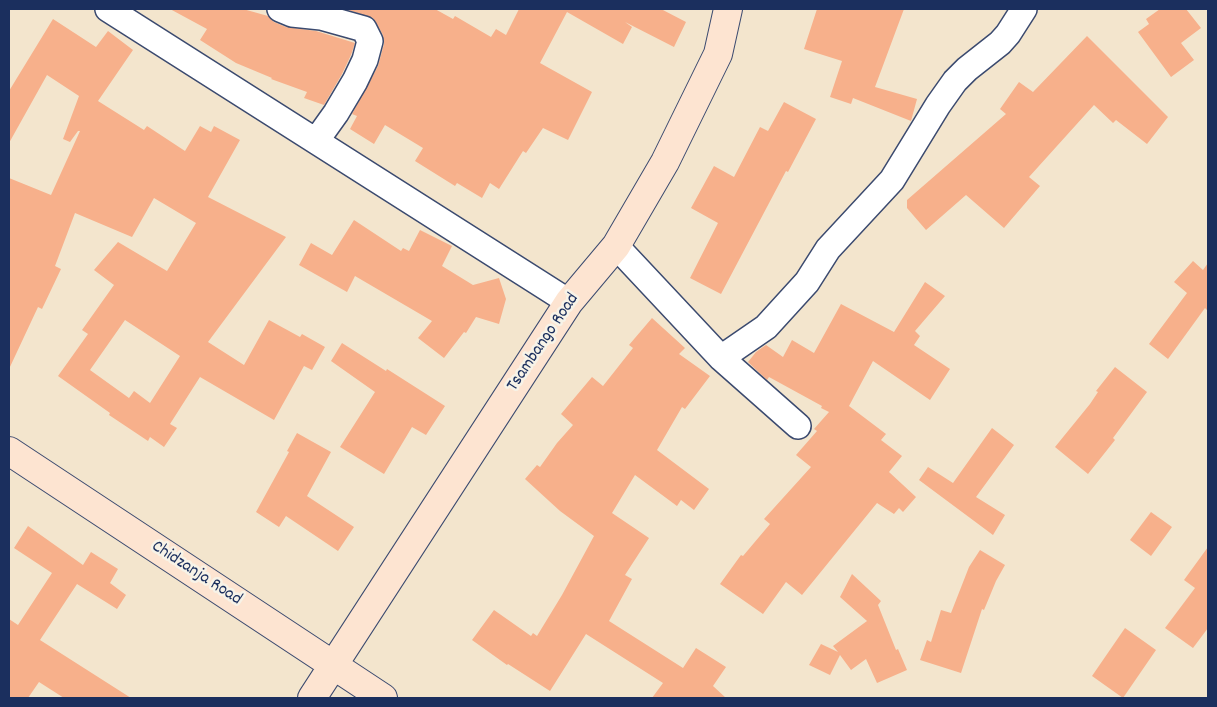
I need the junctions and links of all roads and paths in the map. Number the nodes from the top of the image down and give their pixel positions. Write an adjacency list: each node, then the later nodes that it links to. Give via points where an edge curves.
1 (108, 9): 5 (street)
2 (280, 9): 5 (street, via 364,29 370,41 355,81)
3 (728, 9): 6 (street, Tsambango Road, via 718,54 665,162)
4 (1024, 9): 8 (street, via 1000,43 955,80 892,180 828,249 807,282 766,327)
5 (316, 141): 7 (street)
6 (616, 246): 7 (street, Tsambango Road); 8 (street)
7 (569, 302): 11 (street, Tsambango Road)
8 (721, 358): 9 (street)
9 (798, 426)
10 (9, 451): 11 (street, Chidzanja Road)
11 (333, 665): 12 (street, Tsambango Road); 13 (street, Chidzanja Road)
12 (312, 698)
13 (383, 698)

